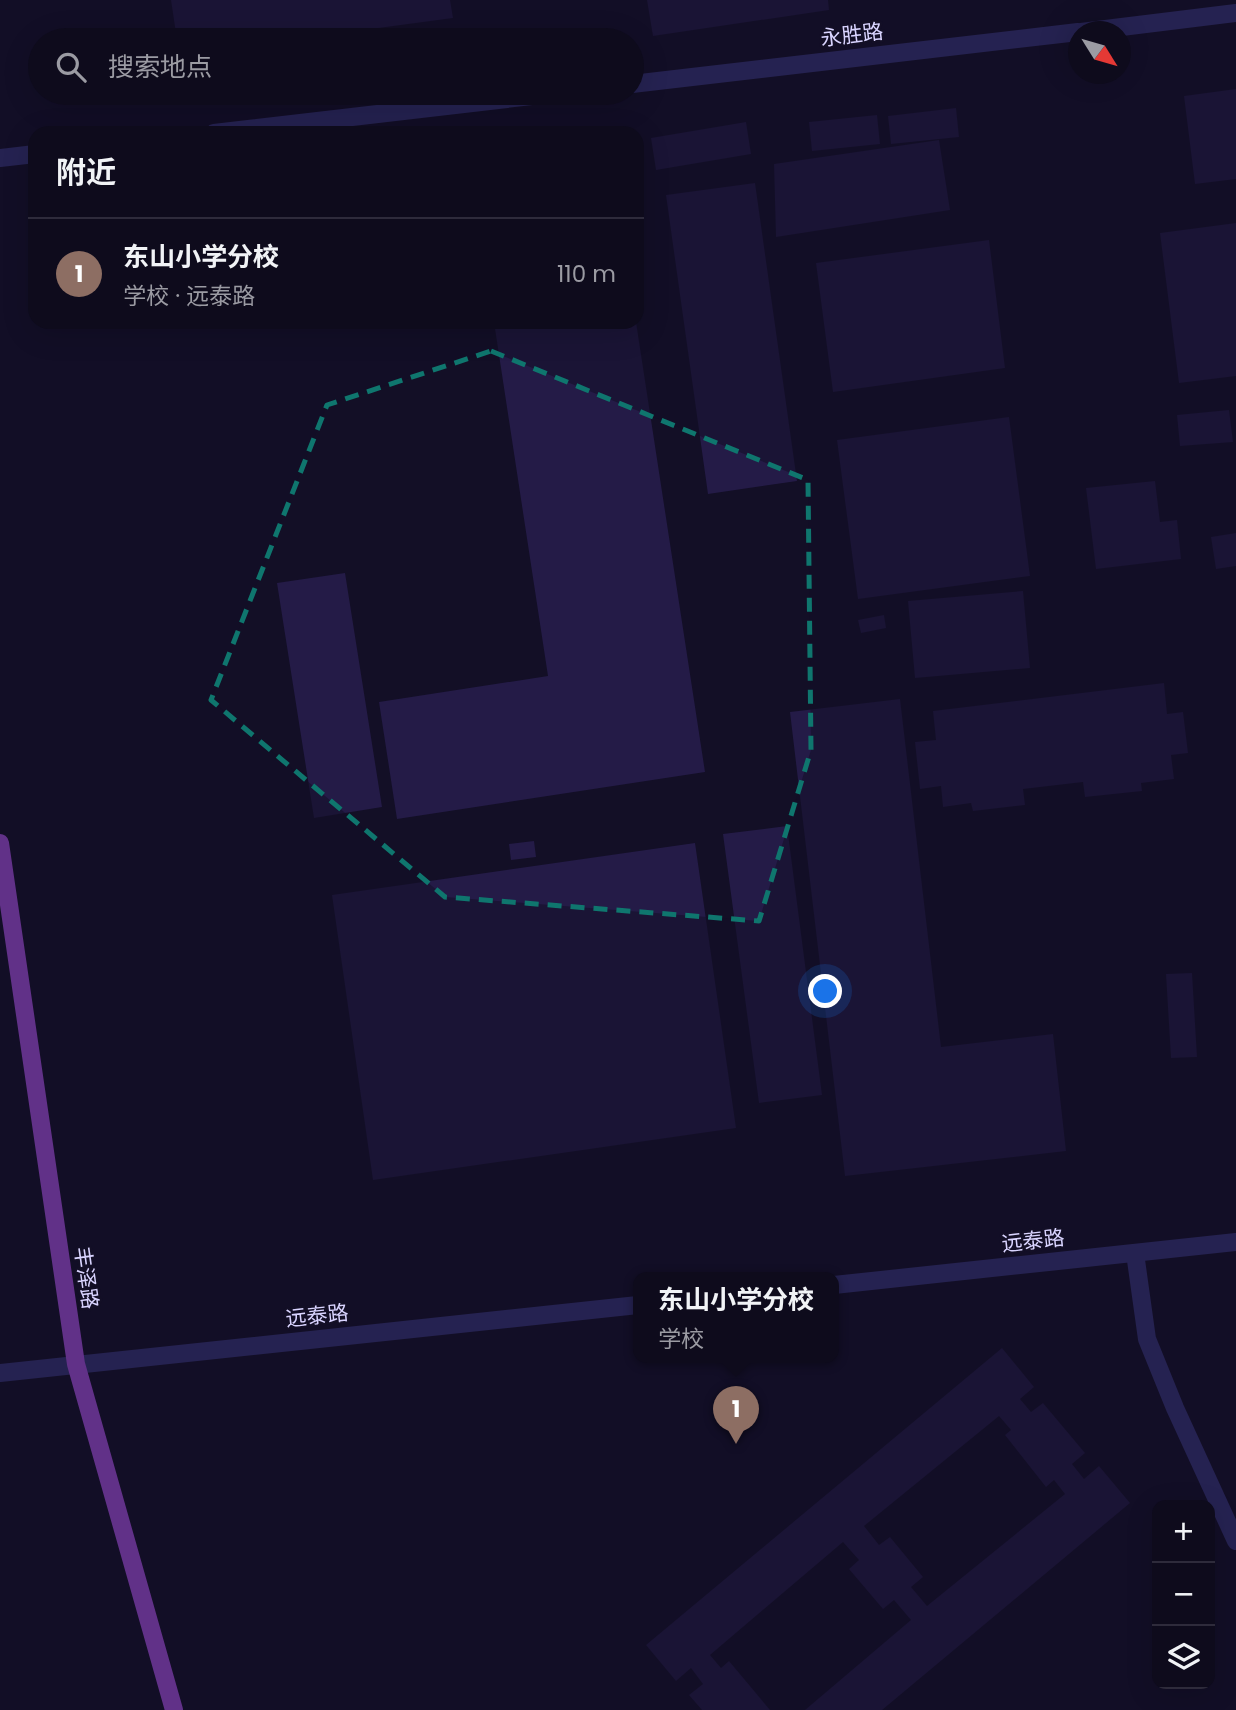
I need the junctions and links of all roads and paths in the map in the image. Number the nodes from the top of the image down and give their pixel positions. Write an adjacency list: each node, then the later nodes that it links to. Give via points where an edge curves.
1 (1236, 13): 2 (street, 永胜路)
2 (1131, 26)
3 (1068, 33): 4 (street, 永胜路)
4 (644, 83)
5 (455, 105): 6 (street)
6 (274, 126)
7 (28, 155): 8 (street)
8 (0, 158)
9 (0, 842): 14 (main road, 丰泽路)
10 (1236, 1242): 11 (street, 远泰路)
11 (1135, 1253): 12 (street, 远泰路); 16 (street, via 1147,1339)
12 (839, 1283)
13 (633, 1306): 14 (street, 远泰路)
14 (76, 1364): 15 (street, 远泰路); 17 (main road, 丰泽路)
15 (0, 1373)
16 (1236, 1541)
17 (174, 1710)

